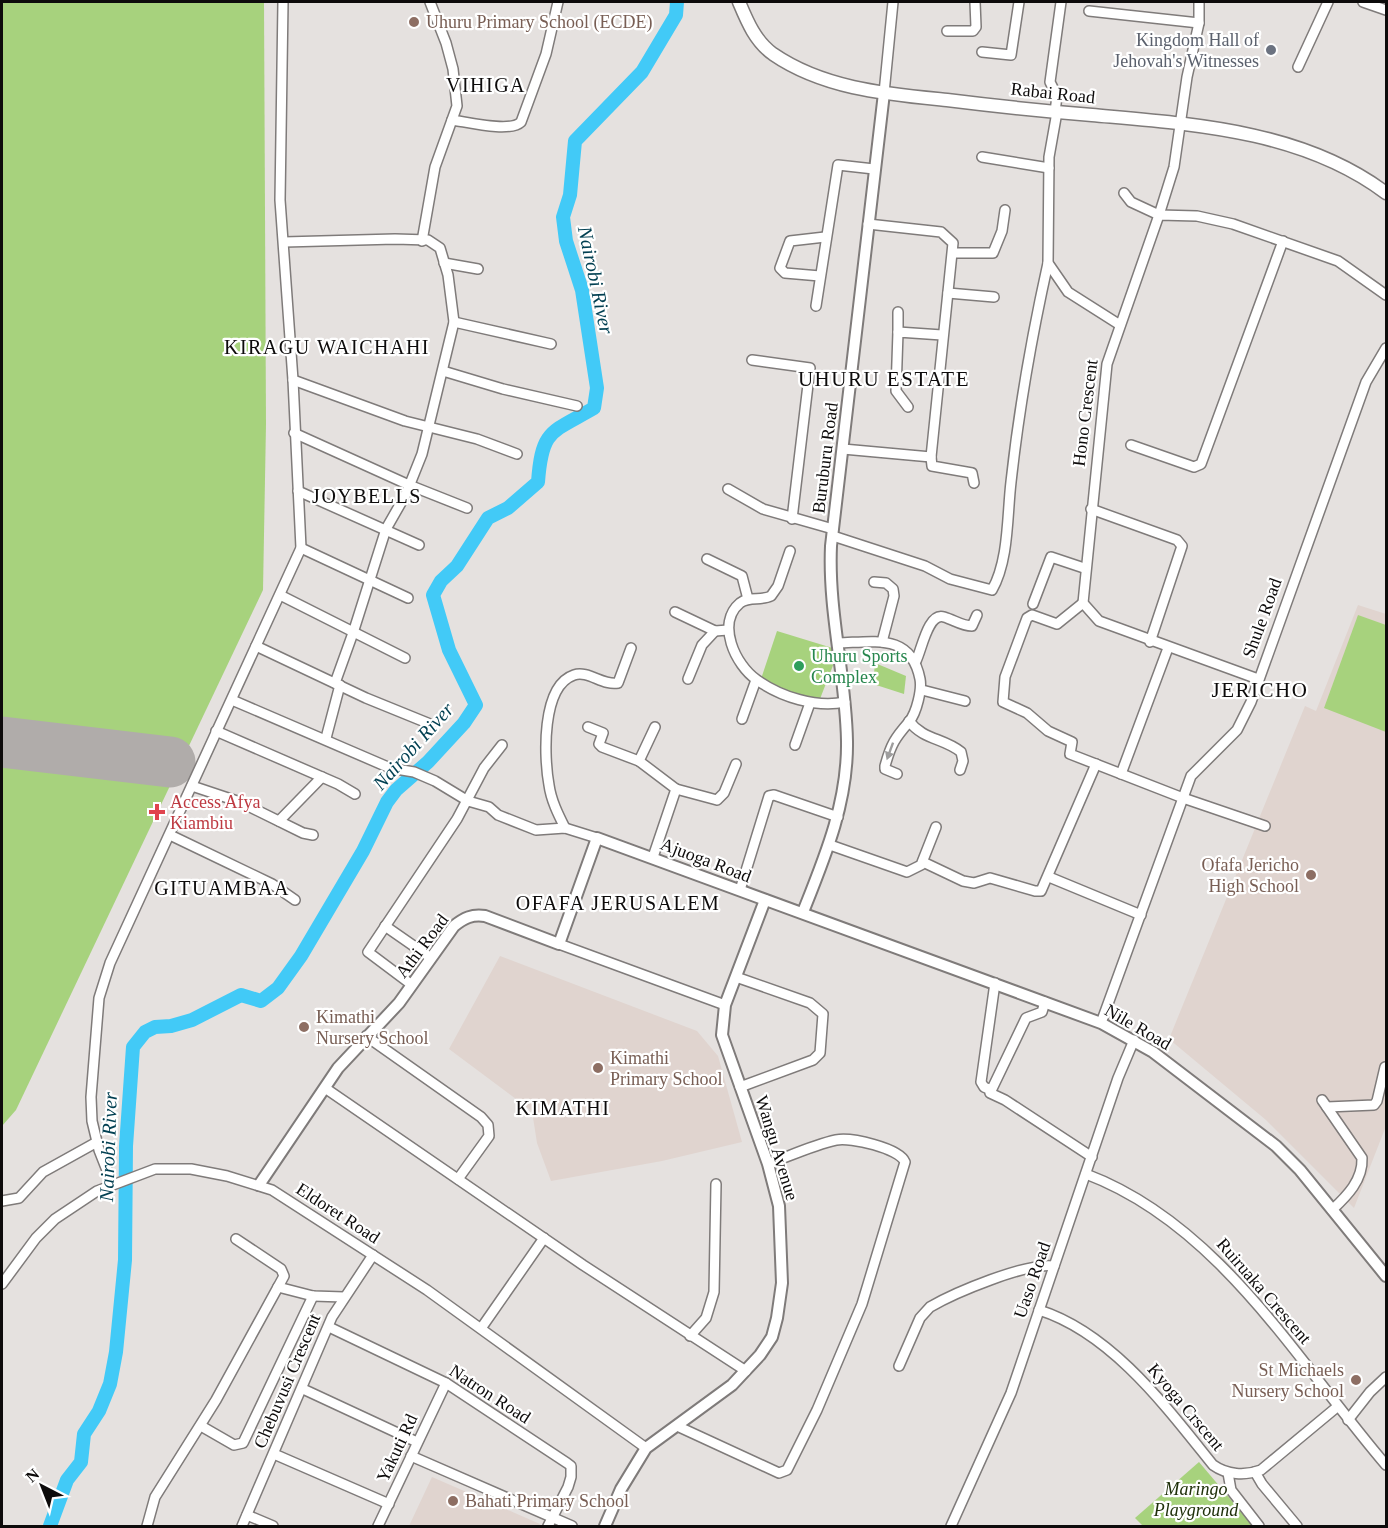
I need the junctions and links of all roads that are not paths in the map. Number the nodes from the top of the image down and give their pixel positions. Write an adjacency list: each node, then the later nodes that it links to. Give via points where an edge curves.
1 (283, 2): 33 (street, via 280,200)
2 (430, 2): 20 (street, via 453,69 457,106)
3 (558, 2): 20 (street, via 546,54 518,126)
4 (739, 2): 18 (main road, Rabai Road, via 749,27 771,52 786,62 822,79)
5 (893, 2): 18 (street, Buruburu Road)
6 (975, 2): 15 (street, via 973,31)
7 (1019, 2): 16 (street, via 1011,55)
8 (1061, 2): 19 (street, via 1050,82 1057,96)
9 (1199, 2): 14 (street, Hono Crescent)
10 (1328, 2): 17 (street)
11 (1363, 2): 12 (street)
12 (1386, 10)
13 (1089, 11): 14 (street)
14 (1199, 23): 21 (street, Hono Crescent)
15 (947, 31)
16 (982, 52)
17 (1298, 67)
18 (884, 93): 19 (main road, Rabai Road); 24 (street, Buruburu Road)
19 (1056, 112): 21 (main road, Rabai Road); 23 (street)
20 (452, 120): 31 (street, via 435,167)
21 (1182, 123): 25 (main road, Rabai Road, via 1290,145); 28 (street, Hono Crescent)
22 (982, 157): 23 (street)
23 (1049, 168): 36 (street)
24 (874, 169): 29 (street, Buruburu Road); 30 (street, via 838,165)
25 (1385, 188)
26 (1125, 193): 28 (street, via 1131,202)
27 (1005, 210): 34 (street, via 993,253)
28 (1159, 215): 32 (street, via 1216,219); 45 (street, Hono Crescent)
29 (868, 224): 34 (street, via 941,232 953,243); 58 (street, Buruburu Road)
30 (825, 237): 38 (street); 38 (street, via 790,241 780,268 785,273)
31 (422, 241): 33 (street); 35 (street, via 437,244)
32 (1283, 241): 40 (street, via 1347,265); 57 (street, via 1201,464 1194,467)
33 (284, 242): 52 (street)
34 (954, 253): 39 (street)
35 (444, 263): 37 (street); 44 (street)
36 (1048, 263): 45 (street, via 1068,291); 69 (street, via 1014,458 1002,573 992,590 950,579)
37 (478, 270)
38 (820, 276): 42 (street)
39 (948, 293): 41 (street); 47 (street)
40 (1386, 295)
41 (994, 297)
42 (816, 306)
43 (898, 312): 46 (street)
44 (454, 322): 48 (street); 51 (street)
45 (1120, 325): 66 (street, Hono Crescent, via 1107,364)
46 (898, 332): 47 (street); 54 (street, via 897,391)
47 (942, 335): 60 (street)
48 (551, 344)
49 (1386, 348): 96 (street, Shule Road, via 1366,382)
50 (752, 360): 67 (street, via 810,368)
51 (443, 371): 53 (street); 55 (street)
52 (293, 380): 55 (street); 56 (street)
53 (577, 406)
54 (908, 407)
55 (429, 427): 59 (street); 62 (street)
56 (294, 433): 62 (street); 64 (street)
57 (1131, 445)
58 (843, 449): 60 (street); 69 (street, Buruburu Road)
59 (517, 454)
60 (931, 457): 61 (street, via 932,466 972,474)
61 (974, 483)
62 (409, 486): 65 (street); 68 (street)
63 (728, 489): 67 (street, via 763,509)
64 (298, 490): 68 (street); 71 (street)
65 (467, 508)
66 (1090, 509): 74 (street, Hono Crescent); 88 (street, via 1178,540 1182,546)
67 (792, 519): 69 (street)
68 (386, 529): 70 (street); 75 (street)
69 (833, 533): 89 (street, Buruburu Road, via 830,575)
70 (419, 545)
71 (301, 548): 75 (street); 77 (street)
72 (790, 551): 79 (street, via 775,591 766,599)
73 (707, 559): 79 (street, via 742,576)
74 (1084, 568): 80 (street, Hono Crescent); 81 (street, via 1051,557)
75 (370, 580): 78 (street); 86 (street)
76 (874, 582): 87 (street, via 886,583 894,596)
77 (280, 595): 86 (street); 90 (street)
78 (408, 598)
79 (748, 599): 84 (street, via 733,610)
80 (1083, 603): 88 (street, via 1099,621); 115 (street, via 1057,624 1032,615 1027,618 1005,677 1002,699 1048,731 1072,742 1070,754)
81 (1033, 604)
82 (675, 612): 85 (street)
83 (977, 615): 94 (street, via 972,626 941,616 935,618)
84 (728, 630): 85 (street); 97 (street, via 735,652)
85 (715, 631): 95 (street, via 702,645)
86 (353, 633): 93 (street); 98 (street)
87 (882, 642): 89 (street); 94 (street, via 906,649)
88 (1150, 642): 92 (street)
89 (838, 643): 102 (street, Buruburu Road)
90 (256, 646): 98 (street); 100 (street)
91 (631, 648): 129 (street, via 618,683 575,675 563,682 552,702 546,759 552,796)
92 (1168, 648): 96 (street); 118 (street)
93 (405, 658)
94 (916, 661): 99 (street)
95 (688, 679)
96 (1258, 679): 123 (street, Shule Road, via 1237,730 1196,768)
97 (756, 680): 103 (street); 104 (street)
98 (337, 684): 106 (street); 110 (street)
99 (922, 690): 101 (street); 105 (street)
100 (232, 700): 109 (street); 110 (street, Ajuoga Road)
101 (966, 701)
102 (845, 702): 103 (street); 125 (street, Buruburu Road, via 846,766)
103 (810, 703): 112 (street)
104 (742, 719)
105 (909, 721): 116 (street, via 926,737 961,752); 117 (street, one-way to 117, via 896,735 885,766)
106 (430, 723)
107 (588, 727): 113 (street, via 603,733 599,744 602,747)
108 (655, 727): 113 (street)
109 (216, 731): 119 (street); 120 (street)
110 (326, 738): 124 (street, Ajuoga Road, via 390,768 435,781)
111 (501, 745): 124 (street)
112 (795, 745)
113 (639, 761): 121 (street)
114 (736, 764): 121 (street, via 717,800)
115 (1096, 764): 118 (street); 136 (street)
116 (960, 770)
117 (897, 774)
118 (1121, 774): 123 (street)
119 (322, 777): 122 (street); 126 (street)
120 (192, 786): 126 (street, via 240,802); 130 (street)
121 (676, 789): 134 (street)
122 (355, 794)
123 (1183, 798): 127 (street); 141 (street, Shule Road)
124 (468, 801): 129 (street, Ajuoga Road, via 536,830); 142 (street)
125 (838, 817): 133 (street, Buruburu Road); 137 (street, via 769,796)
126 (279, 821): 131 (street)
127 (1265, 826)
128 (936, 827): 135 (street)
129 (565, 828): 132 (street, Ajuoga Road)
130 (170, 835): 138 (street, via 272,884); 157 (street, via 110,963 99,998 91,1096)
131 (313, 835)
132 (597, 838): 134 (street, Ajuoga Road); 143 (street)
133 (830, 845): 135 (street, via 907,872); 140 (street, Buruburu Road)
134 (653, 857): 137 (street, Ajuoga Road)
135 (923, 862): 136 (street, via 963,881 974,883 990,878 1035,891 1043,889)
136 (1049, 877): 141 (street)
137 (740, 890): 139 (street, Ajuoga Road)
138 (295, 900)
139 (765, 900): 140 (street, Ajuoga Road); 145 (street, Wangu Avenue)
140 (803, 912): 146 (street, Nile Road)
141 (1141, 915): 150 (street, Shule Road)
142 (385, 926): 144 (street); 147 (street, via 369,954)
143 (559, 944): 144 (street, Athi Road, via 474,915 453,926); 149 (street, Athi Road)
144 (431, 958): 147 (street, Athi Road)
145 (736, 977): 149 (street, Wangu Avenue); 154 (street, via 810,1003 823,1014 820,1053 813,1060)
146 (995, 983): 148 (street, Nile Road); 156 (street, via 981,1082)
147 (412, 985): 151 (street, Athi Road)
148 (1045, 1002): 150 (street, Nile Road); 156 (street, via 1042,1012 1026,1018)
149 (725, 1005): 154 (street, Wangu Avenue, via 722,1035)
150 (1101, 1023): 152 (street, Nile Road)
151 (366, 1036): 155 (street, Athi Road); 161 (street, via 488,1125 489,1136)
152 (1134, 1040): 158 (street, Uaso Road); 166 (street, Nile Road, via 1276,1146)
153 (1385, 1067): 166 (street, via 1374,1105 1324,1103 1362,1158 1353,1187)
154 (740, 1087): 159 (street, Wangu Avenue)
155 (325, 1088): 161 (street); 164 (street, Athi Road)
156 (991, 1090): 158 (street, via 991,1095 1005,1100)
157 (97, 1142): 162 (street); 165 (street, via 44,1172 19,1198)
158 (1092, 1157): 160 (street, Uaso Road)
159 (768, 1164): 181 (street, Wangu Avenue, via 779,1206 781,1300 772,1337); 188 (street, via 842,1139 890,1149 905,1162 862,1304 788,1470 779,1473)
160 (1086, 1174): 170 (street, Uaso Road); 185 (street, Ruiruaka Crescent, via 1141,1198 1199,1241)
161 (458, 1179): 167 (street)
162 (114, 1183): 164 (street, Eldoret Road, via 155,1169 191,1169); 172 (street, Eldoret Road, via 77,1202 55,1219)
163 (716, 1184): 179 (street, via 714,1292 706,1318)
164 (259, 1185): 169 (street, Eldoret Road)
165 (2, 1201)
166 (1332, 1210): 171 (street, Nile Road)
167 (544, 1238): 178 (street); 179 (street)
168 (237, 1239): 173 (street, via 281,1269 284,1276)
169 (373, 1255): 175 (street, Chebuvusi Crescent); 178 (street, Eldoret Road)
170 (1054, 1266): 176 (street, Uaso Road); 180 (street, via 1043,1264 1016,1271 930,1307 920,1318)
171 (1386, 1276)
172 (2, 1284)
173 (278, 1287): 174 (street); 187 (street)
174 (313, 1296): 175 (street); 187 (street, via 241,1446)
175 (344, 1297): 177 (street, Chebuvusi Crescent)
176 (1039, 1310): 195 (street, Kyoga Crscent, via 1073,1325 1133,1371 1213,1465); 199 (street, Uaso Road, via 1001,1418)
177 (329, 1327): 183 (street, Natron Road); 184 (street, Chebuvusi Crescent)
178 (482, 1327): 190 (street, Eldoret Road)
179 (690, 1336): 181 (street)
180 (898, 1366)
181 (746, 1371): 188 (street, Wangu Avenue)
182 (1386, 1377): 186 (street)
183 (446, 1383): 189 (street, Yakuti Rd); 198 (street, Natron Road, via 571,1466 572,1477)
184 (303, 1389): 189 (street); 191 (street, Chebuvusi Crescent)
185 (1337, 1407): 186 (street, Ruiruaka Crescent); 194 (street, via 1270,1464)
186 (1348, 1420): 193 (street, Ruiruaka Crescent)
187 (201, 1426): 200 (street, via 155,1497)
188 (677, 1426): 190 (street, Wangu Avenue)
189 (417, 1442): 192 (street, Yakuti Rd)
190 (646, 1448): 205 (street, Wangu Avenue, via 621,1489)
191 (274, 1454): 196 (street); 197 (street, Chebuvusi Crescent)
192 (411, 1456): 196 (street, Yakuti Rd); 198 (street)
193 (1386, 1465)
194 (1255, 1472): 195 (street, Kyoga Crscent); 208 (street)
195 (1228, 1473): 207 (street, via 1231,1490)
196 (389, 1504): 203 (street, Yakuti Rd)
197 (248, 1515): 201 (street, Chebuvusi Crescent); 202 (street)
198 (550, 1522): 204 (street)
199 (953, 1524): 206 (street)
200 (147, 1527)
201 (242, 1527)
202 (273, 1527)
203 (378, 1527)
204 (572, 1527)
205 (605, 1527)
206 (964, 1527)
207 (1259, 1527)
208 (1297, 1527)

